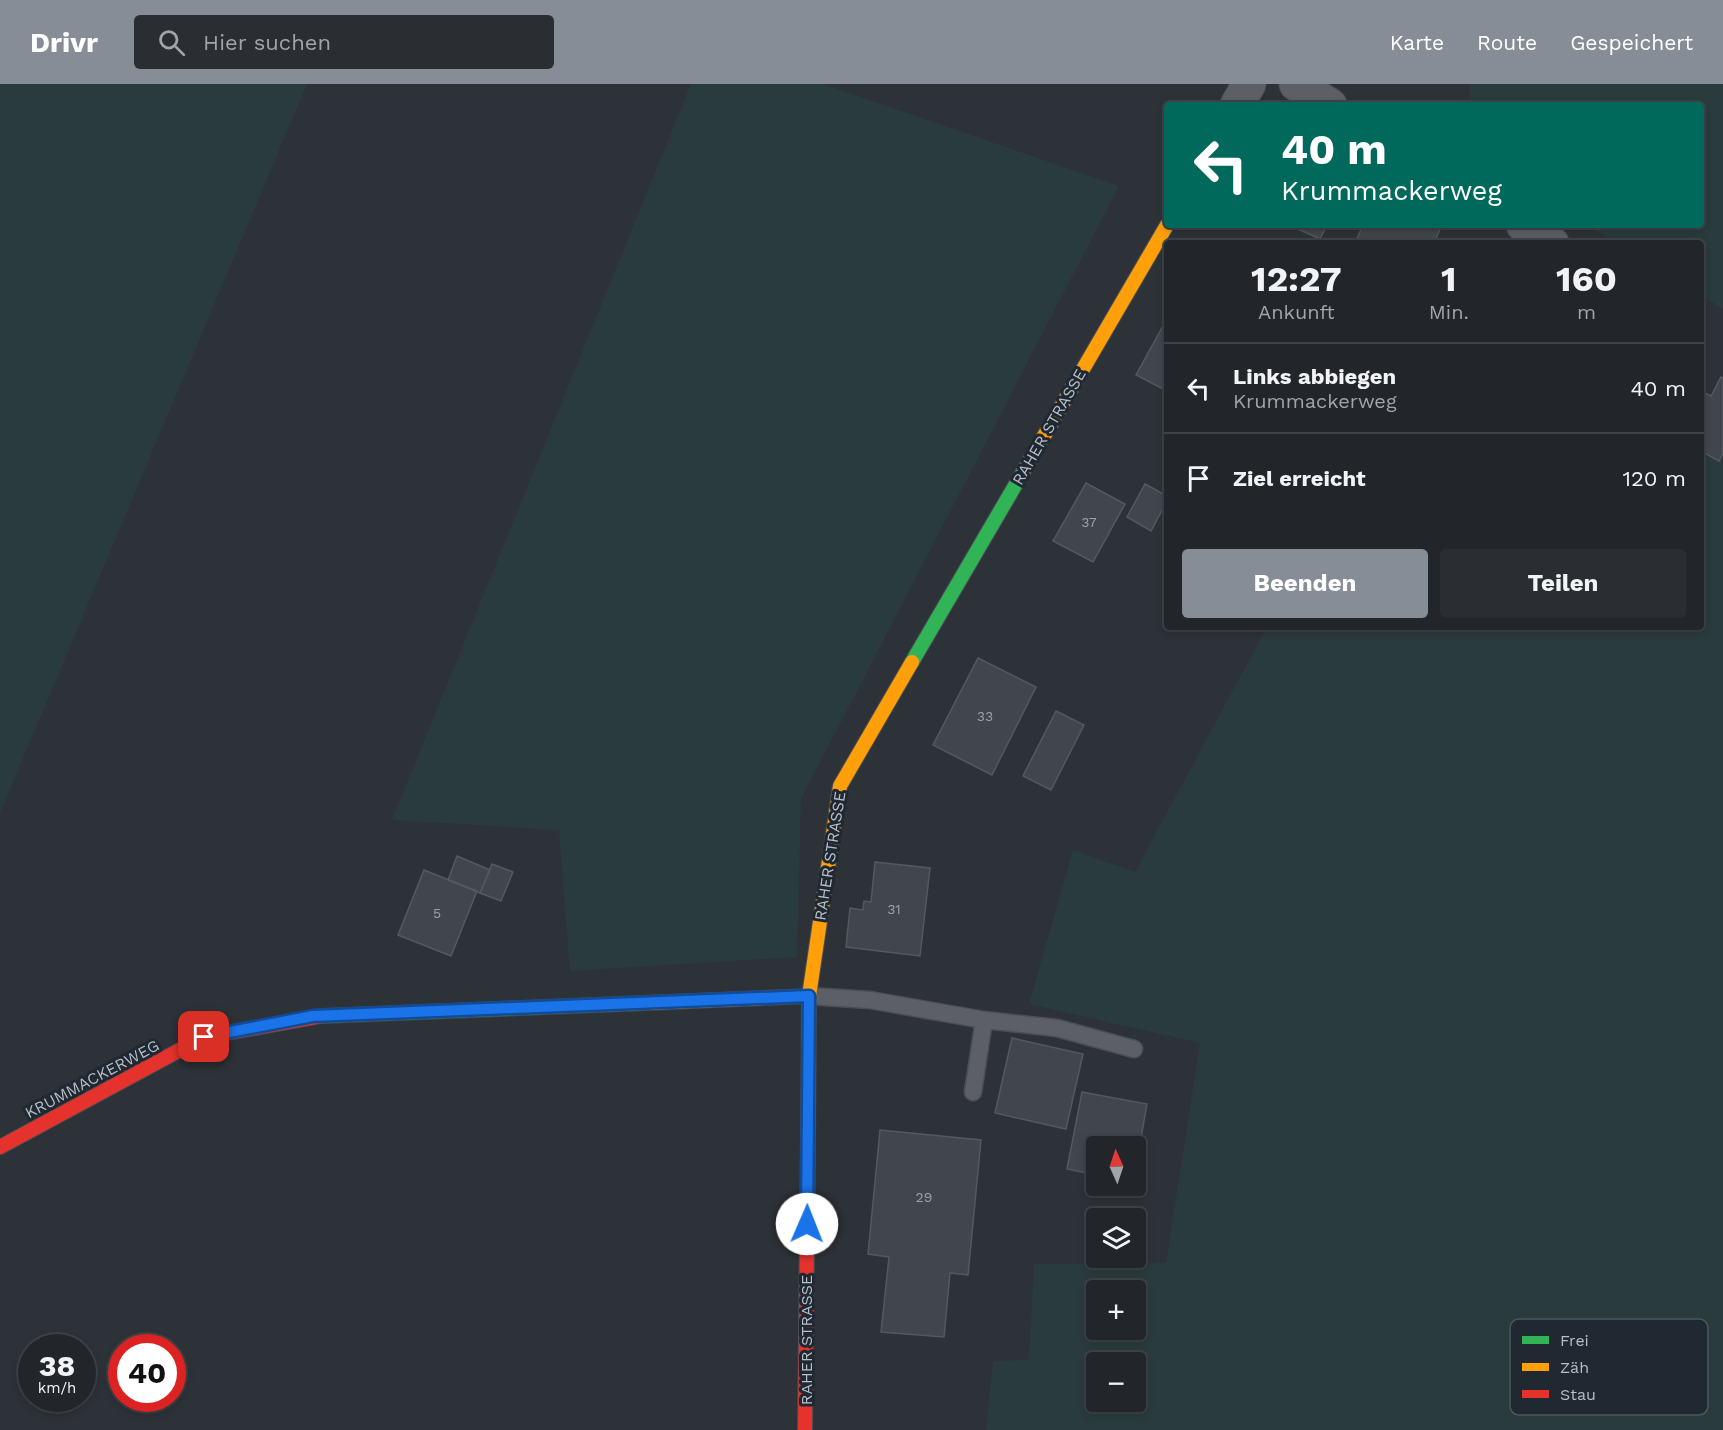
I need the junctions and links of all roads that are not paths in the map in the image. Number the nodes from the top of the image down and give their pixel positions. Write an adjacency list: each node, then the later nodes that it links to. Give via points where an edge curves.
1 (1249, 84): 3 (street)
2 (1296, 84): 4 (street)
3 (1239, 102)
4 (1325, 102)
5 (1165, 228): 8 (street, RAHER STRASSE, via 840,786)
6 (1528, 228): 7 (street)
7 (1547, 240)
8 (809, 996): 9 (lane, via 870,1000); 12 (street, KRUMMACKERWEG, via 313,1016 204,1037); 13 (street, RAHER STRASSE)
9 (984, 1020): 10 (lane, via 1057,1028); 11 (lane)
10 (1134, 1049)
11 (973, 1092)
12 (0, 1147)
13 (805, 1430)

